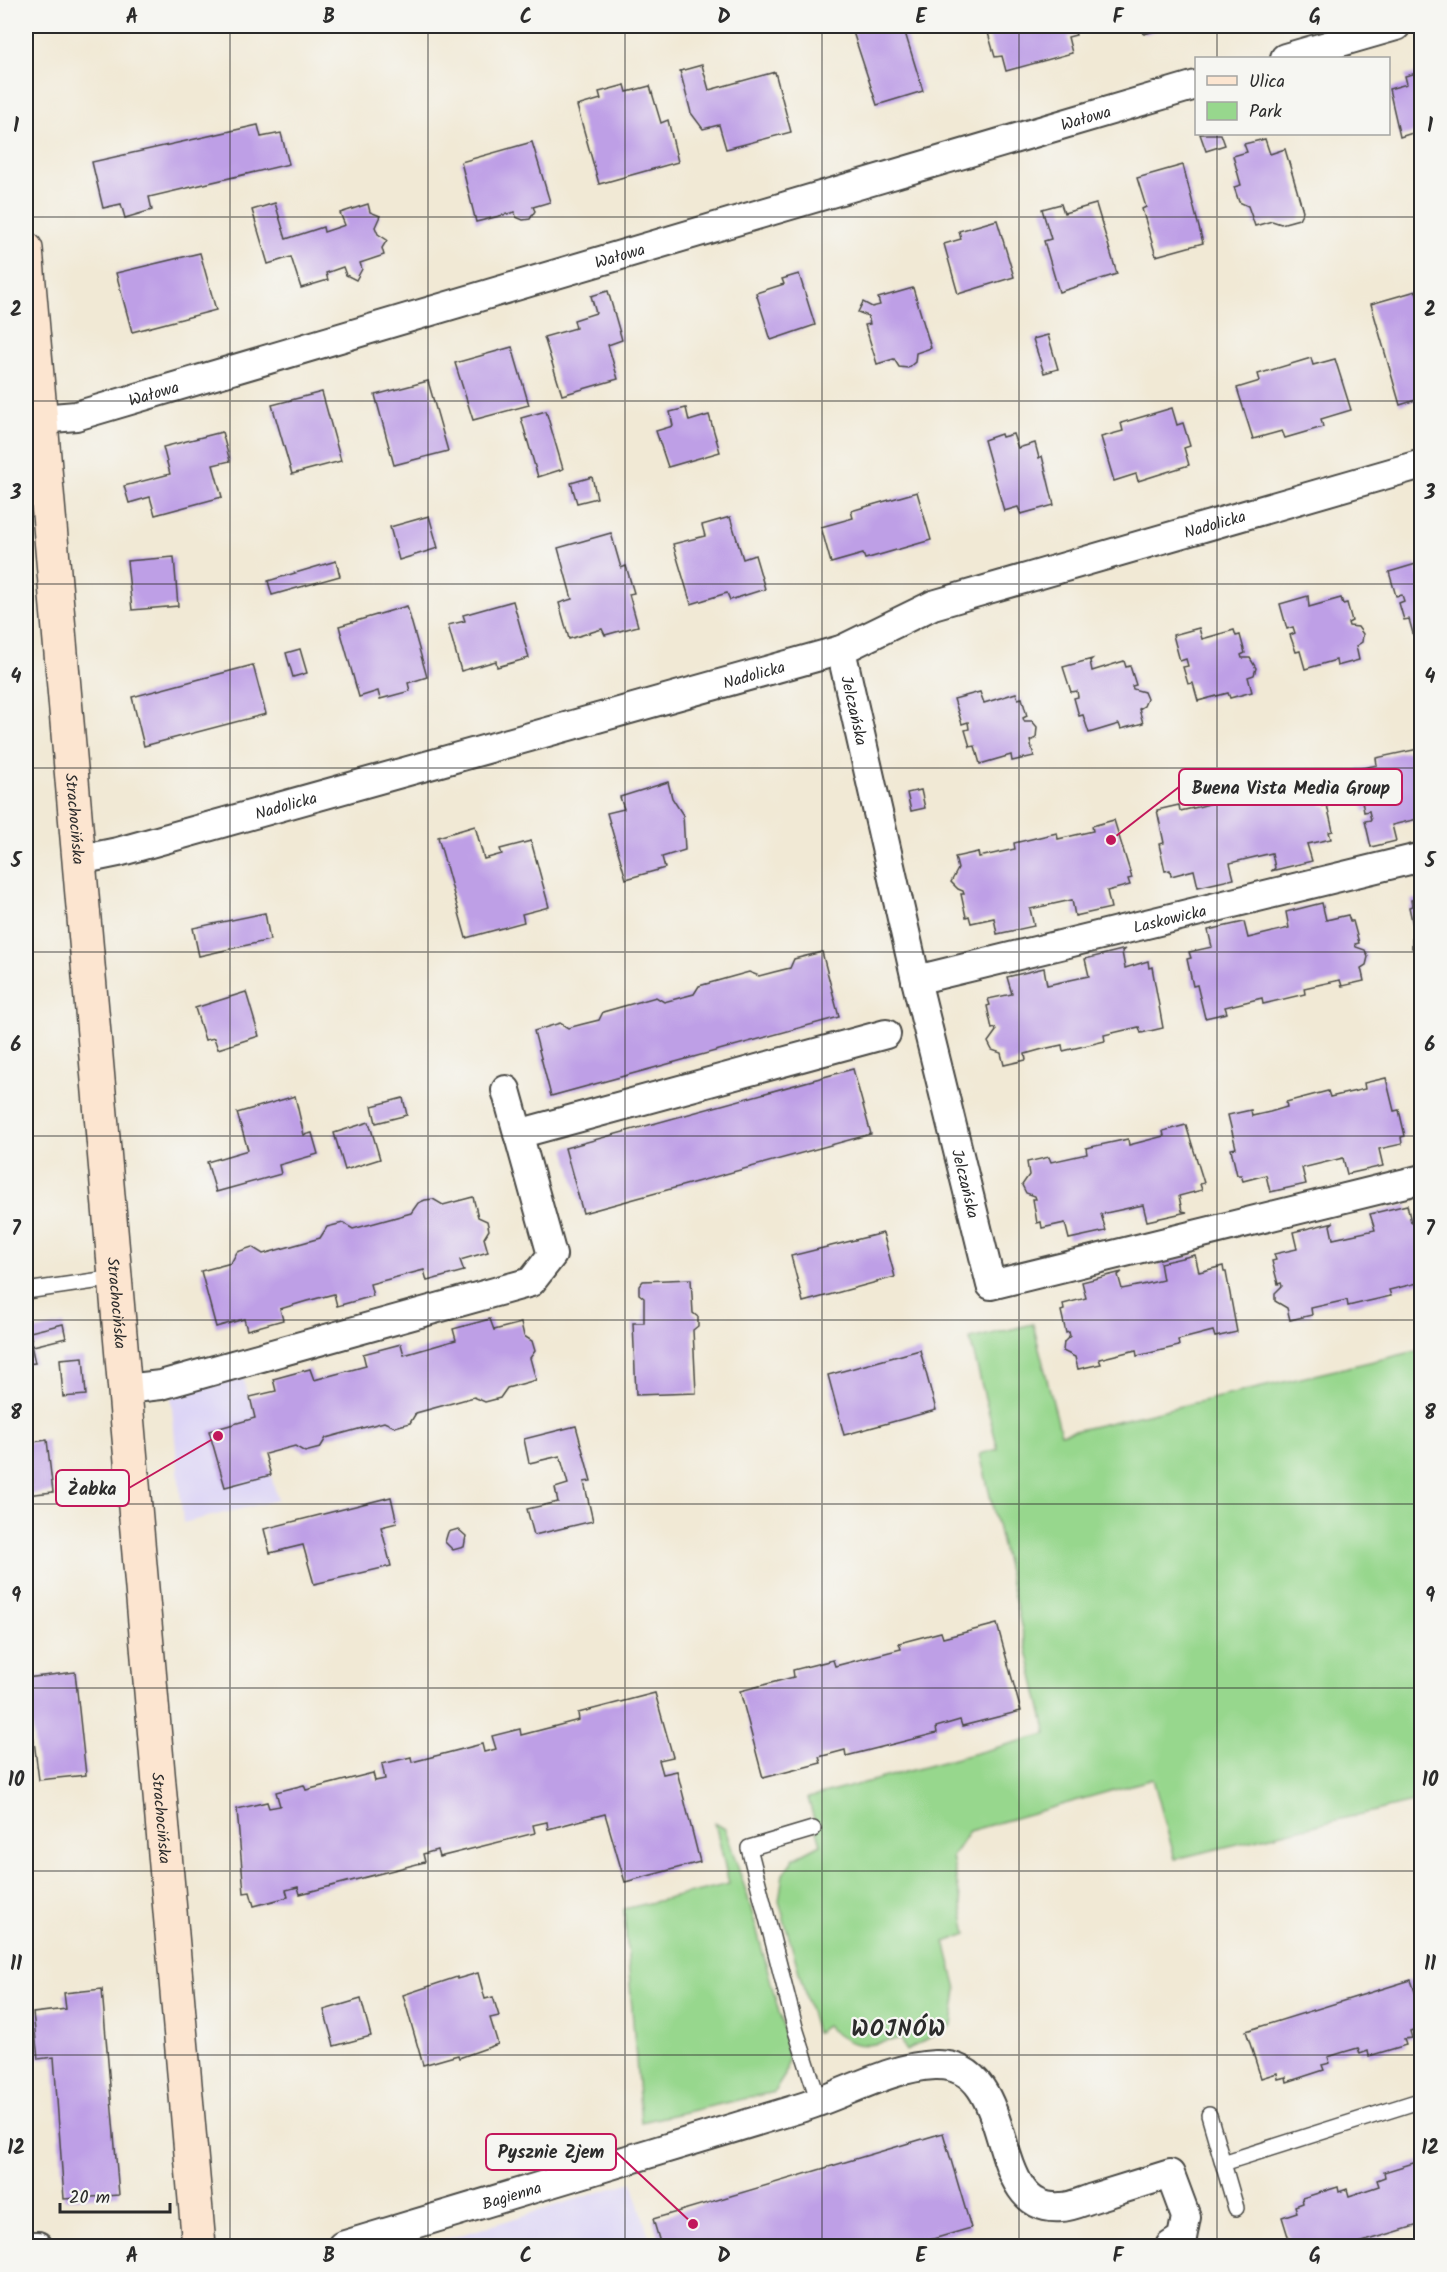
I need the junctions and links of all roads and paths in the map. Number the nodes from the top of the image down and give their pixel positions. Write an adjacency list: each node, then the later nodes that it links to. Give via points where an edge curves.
1 (1396, 26): 2 (street)
2 (1288, 57)
3 (1195, 86): 6 (street, Wałowa, via 76,416)
4 (26, 249): 5 (main road, Strachocińska)
5 (30, 365): 6 (main road, Strachocińska)
6 (41, 419): 10 (main road, Strachocińska)
7 (1422, 464): 8 (street, Nadolicka, via 933,605)
8 (842, 650): 10 (street, Nadolicka); 11 (street, Jelczańska)
9 (1422, 857): 11 (street, Laskowicka)
10 (79, 860): 16 (main road, Strachocińska)
11 (916, 980): 15 (street, Jelczańska, via 992,1284)
12 (886, 1034): 14 (street)
13 (507, 1090): 14 (street)
14 (518, 1134): 18 (street, via 552,1255 531,1282 161,1385)
15 (1422, 1179)
16 (115, 1278): 17 (lane); 18 (main road, Strachocińska)
17 (26, 1291)
18 (125, 1389): 27 (main road, Strachocińska)
19 (813, 1829): 21 (lane, via 749,1848 796,2031)
20 (1422, 2100): 23 (lane)
21 (819, 2103): 28 (street, Bagienna); 29 (street, Bagienna, via 908,2069 938,2065 958,2070 975,2080 987,2097 1019,2187 1035,2203 1061,2207 1170,2174 1186,2217 1182,2238)
22 (1209, 2115): 23 (lane)
23 (1223, 2163): 24 (lane)
24 (1236, 2208)
25 (26, 2246): 26 (street)
26 (38, 2247)
27 (200, 2247)
28 (342, 2247)
29 (1170, 2247)

